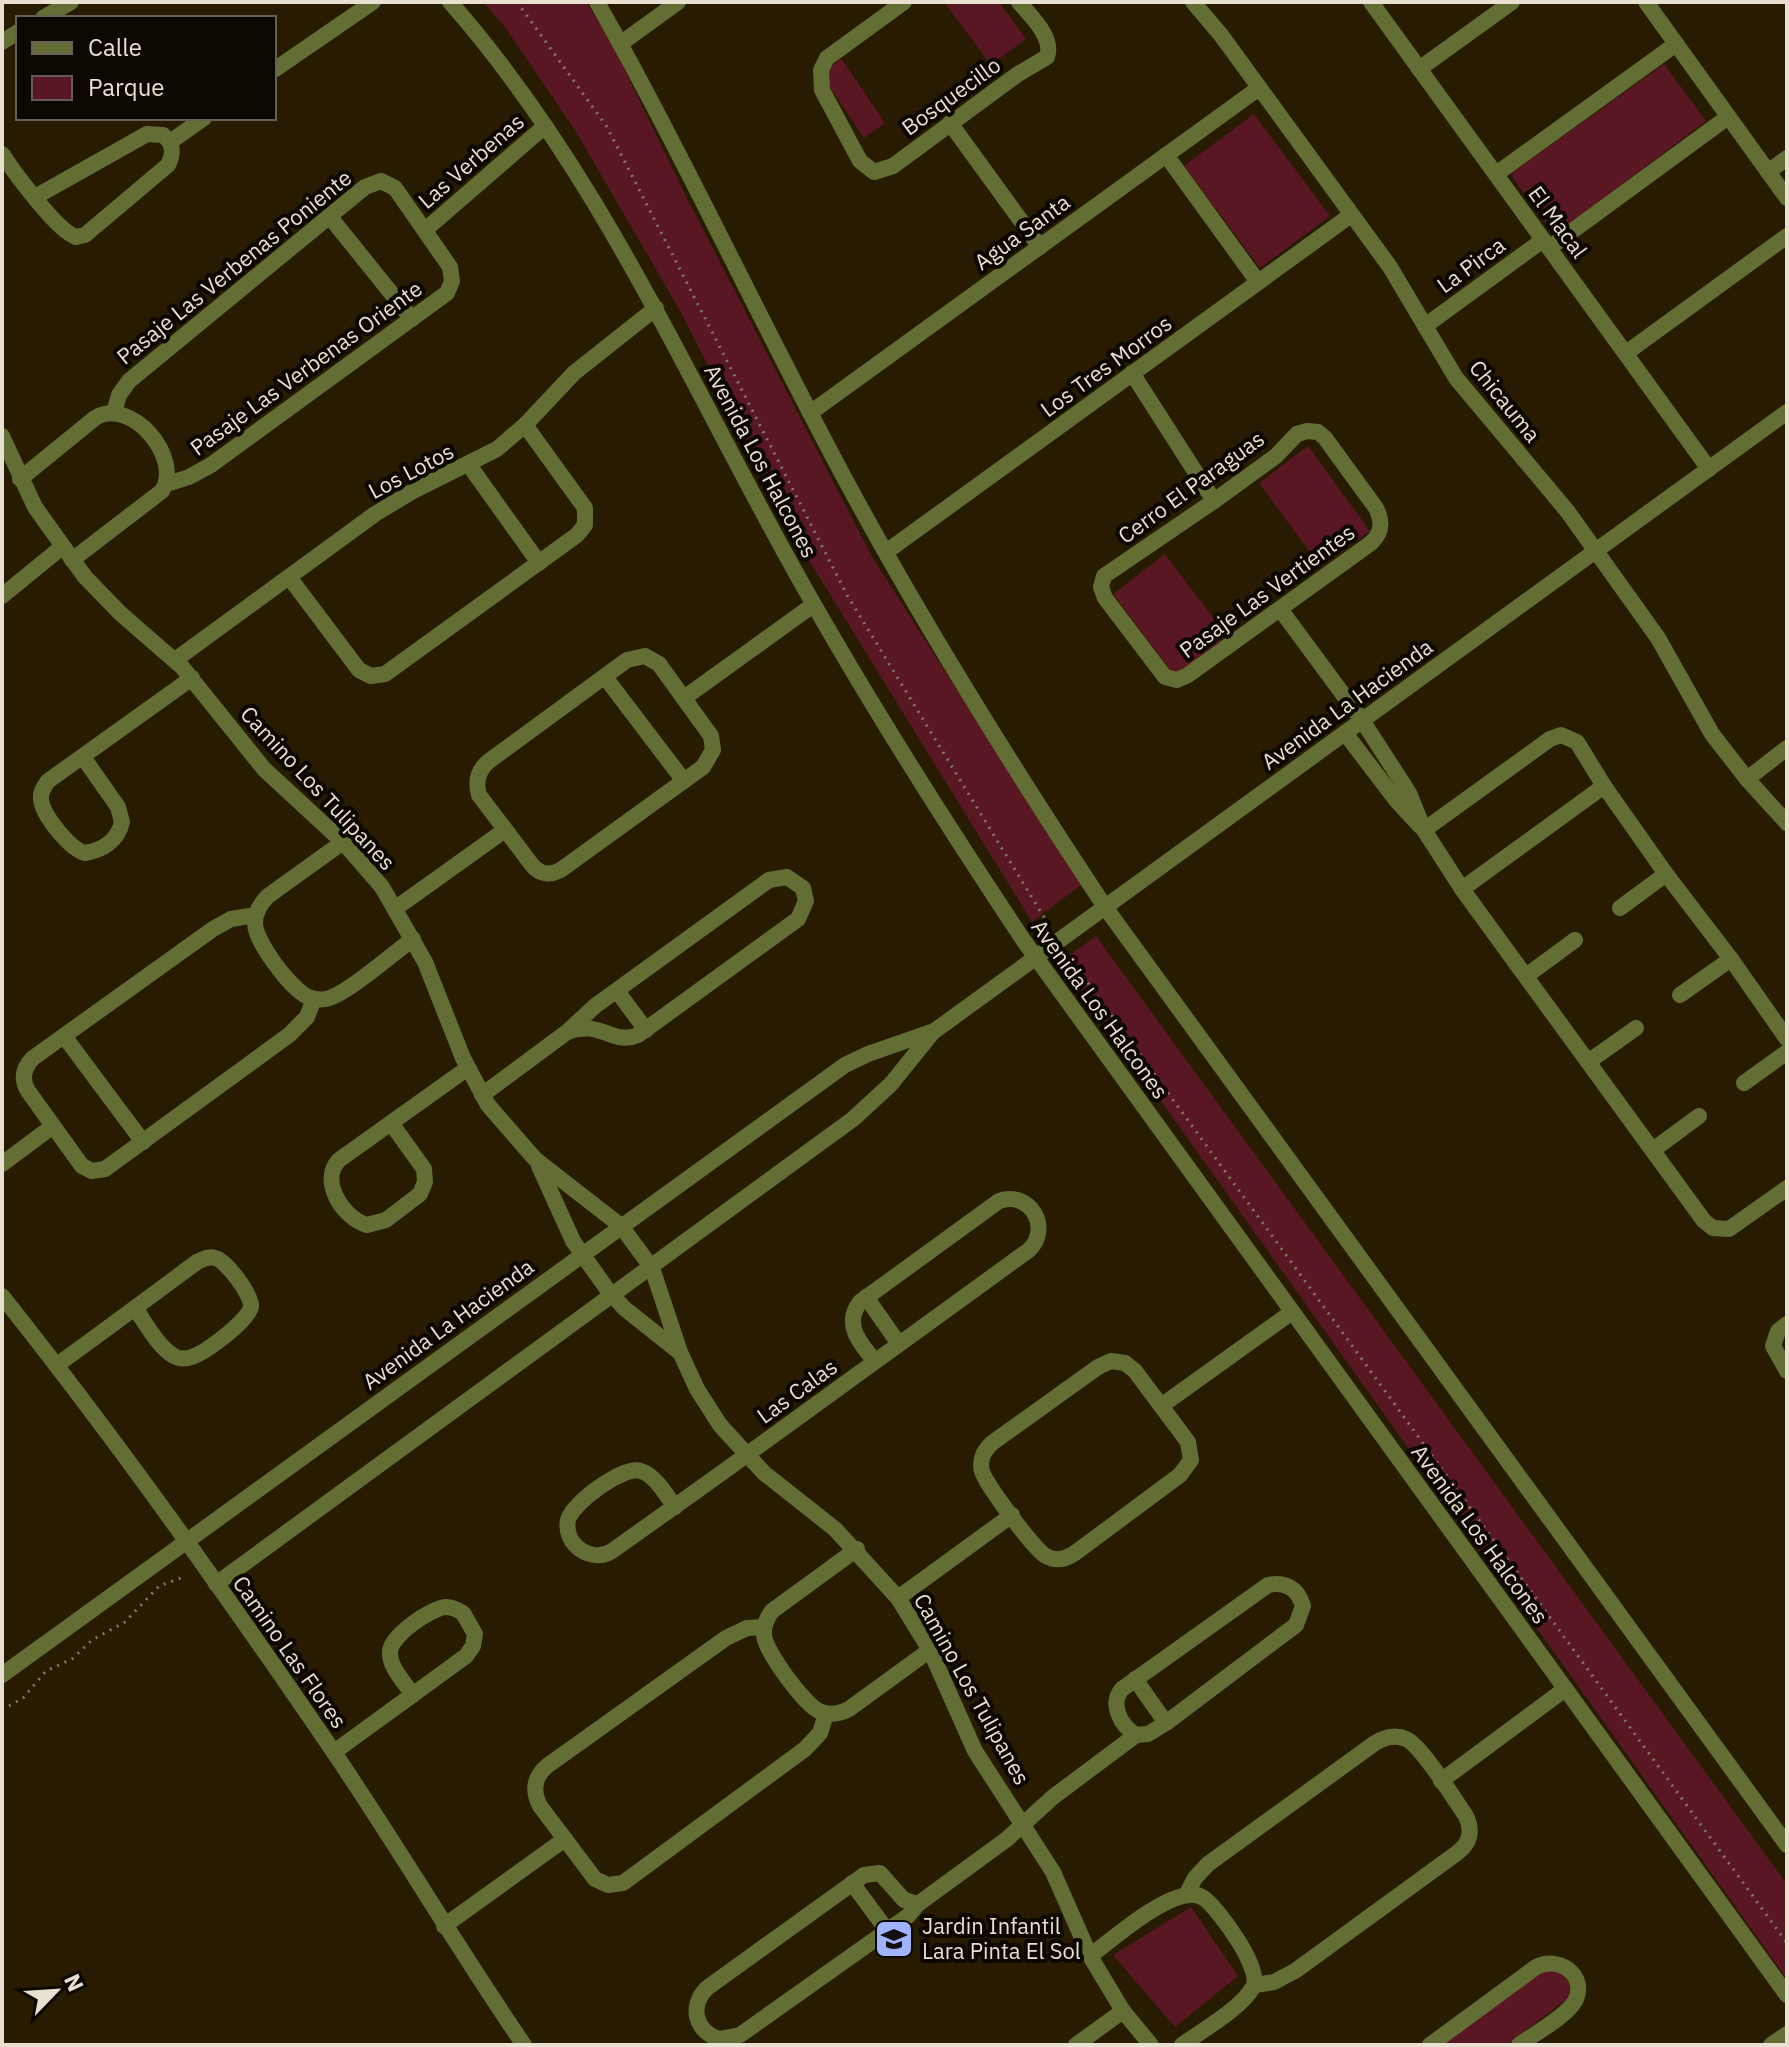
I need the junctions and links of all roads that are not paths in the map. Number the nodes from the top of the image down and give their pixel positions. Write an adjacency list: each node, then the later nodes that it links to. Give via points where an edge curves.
1 (71, 2): 13 (street)
2 (373, 2): 16 (street)
3 (450, 2): 22 (street, Avenida Los Halcones)
4 (597, 2): 14 (street)
5 (678, 2): 14 (street)
6 (904, 2): 12 (street)
7 (1019, 2): 21 (street, Bosquecillo, via 1047,39 1050,52 1043,62)
8 (1193, 2): 18 (street, Chicauma)
9 (1371, 2): 17 (street, El Macal)
10 (1512, 2): 17 (street)
11 (1646, 2): 15 (street)
12 (884, 8): 21 (street, Bosquecillo, via 827,58 821,70 822,90 860,161 874,172 893,166)
13 (46, 16)
14 (620, 44): 45 (street)
15 (1676, 44): 19 (street); 28 (street)
16 (276, 69)
17 (1419, 69): 28 (street, El Macal)
18 (1259, 88): 25 (street, Agua Santa); 31 (street, Chicauma)
19 (1728, 117): 27 (street); 35 (street, La Pirca)
20 (201, 120): 23 (street)
21 (950, 123): 36 (street)
22 (545, 126): 33 (street, Las Verbenas); 38 (street, Avenida Los Halcones)
23 (170, 142): 29 (street, via 158,133 142,136); 29 (street, via 168,165 85,235 65,231)
24 (2, 154): 29 (street)
25 (1166, 155): 36 (street, Agua Santa); 37 (street)
26 (1787, 158): 27 (street)
27 (1768, 172): 30 (street)
28 (1496, 174): 35 (street, El Macal)
29 (35, 197)
30 (1787, 198)
31 (1351, 215): 37 (street, Los Tres Morros); 40 (street, Chicauma)
32 (330, 217): 33 (street, Pasaje Las Verbenas Poniente, via 381,181 395,188); 39 (street); 43 (street, Pasaje Las Verbenas Poniente, via 129,381)
33 (425, 230): 39 (street, Pasaje Las Verbenas Oriente, via 450,267 452,281 442,298)
34 (1787, 236): 41 (street)
35 (1546, 244): 40 (street, La Pirca); 41 (street, El Macal)
36 (1040, 247): 45 (street, Agua Santa)
37 (1258, 282): 42 (street, Los Tres Morros)
38 (656, 308): 46 (street, Los Lotos, via 584,364); 60 (street, Avenida Los Halcones)
39 (412, 319): 51 (street, Pasaje Las Verbenas Oriente, via 211,465)
40 (1425, 326): 54 (street, Chicauma, via 1474,402)
41 (1626, 353): 49 (street, El Macal)
42 (1132, 373): 52 (street); 55 (street, Los Tres Morros)
43 (114, 412): 50 (street, via 95,418); 51 (street, via 131,418 153,441 167,463)
44 (1787, 412): 49 (street, Avenida La Hacienda)
45 (810, 413): 55 (street)
46 (525, 425): 48 (street, Los Lotos); 57 (street, via 582,503 587,519 577,535)
47 (2, 436): 50 (street, Camino Los Tulipanes)
48 (469, 465): 57 (street); 58 (street, Los Lotos, via 394,502)
49 (1709, 469): 54 (street, Avenida La Hacienda)
50 (20, 479): 56 (street, Camino Los Tulipanes)
51 (167, 484): 56 (street, via 157,496)
52 (1214, 501): 53 (street, Cerro El Paraguas, via 1297,434 1313,431 1325,438 1376,508); 65 (street, Cerro El Paraguas, via 1109,572 1101,587 1156,669)
53 (1381, 527): 61 (street, Pasaje Las Vertientes, via 1371,543)
54 (1596, 551): 67 (street, Avenida La Hacienda); 71 (street, Chicauma, via 1658,638 1712,734)
55 (886, 552): 80 (street, via 999,743)
56 (67, 553): 59 (street); 62 (street, Camino Los Tulipanes, via 104,597)
57 (539, 563): 58 (street, via 385,674 371,676 354,665)
58 (289, 577): 62 (street, Los Lotos)
59 (2, 596)
60 (813, 605): 66 (street); 86 (street, Avenida Los Halcones)
61 (1280, 609): 65 (street, Pasaje Las Vertientes, via 1188,675); 67 (street)
62 (175, 660): 64 (street, Camino Los Tulipanes)
63 (605, 677): 66 (street, via 633,657 650,658); 72 (street); 75 (street, via 480,771 479,795)
64 (192, 678): 70 (street); 77 (street, Camino Los Tulipanes, via 264,769)
65 (1171, 679)
66 (684, 698): 72 (street, via 711,736 713,750)
67 (1362, 720): 68 (street, Avenida La Hacienda); 76 (street, via 1409,793)
68 (1345, 733): 76 (street); 80 (street, Avenida La Hacienda)
69 (1787, 748): 71 (street)
70 (83, 757): 70 (street, via 48,781 41,800 68,843 85,853 119,834 122,814)
71 (1747, 779): 74 (street, Chicauma)
72 (684, 781): 75 (street, via 557,872 535,869)
73 (1604, 786): 76 (street, via 1577,742 1555,736); 78 (street); 79 (street)
74 (1787, 823)
75 (505, 830): 81 (street)
76 (1424, 830): 79 (street)
77 (343, 842): 81 (street, Camino Los Tulipanes); 83 (street, via 268,896)
78 (1666, 874): 82 (street); 87 (street)
79 (1462, 889): 88 (street)
80 (1105, 907): 86 (street, Avenida La Hacienda); 150 (street)
81 (396, 908): 84 (street, Camino Los Tulipanes)
82 (1620, 908)
83 (256, 915): 91 (street, via 256,930 266,951 301,992); 98 (street, via 222,923)
84 (413, 939): 91 (street, via 342,991); 102 (street, Camino Los Tulipanes)
85 (1575, 940): 88 (street)
86 (1035, 957): 97 (street, Avenida La Hacienda); 120 (street, Avenida Los Halcones)
87 (1731, 959): 90 (street); 99 (street)
88 (1526, 976): 101 (street)
89 (617, 991): 92 (street); 95 (street); 95 (street, via 769,880 787,877 801,886 806,901 798,919)
90 (1680, 995)
91 (314, 999): 108 (street, via 307,1017 289,1035)
92 (595, 1006): 93 (street); 96 (street)
93 (598, 1028): 95 (street, via 627,1039); 96 (street)
94 (1636, 1028): 101 (street)
95 (646, 1030)
96 (567, 1032): 104 (street)
97 (933, 1032): 113 (street, Avenida La Hacienda, via 845,1065); 115 (street, Avenida La Hacienda, via 867,1107)
98 (64, 1036): 107 (street, via 29,1062 23,1078); 108 (street)
99 (1787, 1039)
100 (1787, 1052): 103 (street)
101 (1588, 1062): 109 (street)
102 (468, 1068): 104 (street, Camino Los Tulipanes); 106 (street)
103 (1744, 1083)
104 (482, 1095): 110 (street, Camino Los Tulipanes)
105 (1699, 1116): 109 (street)
106 (391, 1123): 106 (street, via 339,1160 330,1176 344,1206 367,1225 396,1213 420,1194 425,1182 424,1169)
107 (53, 1126): 108 (street, via 82,1166 92,1171 105,1169); 111 (street)
108 (143, 1142)
109 (1653, 1150): 112 (street, via 1704,1221 1718,1230 1734,1227)
110 (535, 1159): 113 (street, Camino Los Tulipanes); 114 (street, Camino Los Tulipanes)
111 (2, 1164)
112 (1787, 1188)
113 (621, 1226): 114 (street, Avenida La Hacienda); 115 (street, Camino Los Tulipanes)
114 (581, 1255): 117 (street, Camino Los Tulipanes); 133 (street, Avenida La Hacienda)
115 (652, 1268): 117 (street, Avenida La Hacienda); 121 (street, Camino Los Tulipanes)
116 (2, 1296): 127 (street, Camino Las Flores)
117 (613, 1297): 123 (street, Camino Los Tulipanes); 135 (street, Avenida La Hacienda)
118 (866, 1297): 124 (street); 124 (street, Las Calas, via 999,1201 1018,1199 1032,1209 1040,1227 1034,1245); 126 (street, via 856,1307 853,1327)
119 (135, 1308): 119 (street, via 208,1257 224,1263 251,1303 243,1322 197,1354 181,1358 167,1350); 127 (street)
120 (1292, 1312): 129 (street); 141 (street, Avenida Los Halcones)
121 (669, 1319): 123 (street); 125 (street, Camino Los Tulipanes)
122 (1787, 1324): 128 (street, via 1773,1346)
123 (654, 1330): 125 (street, Camino Los Tulipanes)
124 (899, 1344): 126 (street, Las Calas)
125 (680, 1352): 130 (street, Camino Los Tulipanes, via 708,1407)
126 (875, 1361): 130 (street, Las Calas)
127 (57, 1365): 133 (street, Camino Las Flores)
128 (1787, 1371)
129 (1161, 1406): 132 (street, via 1188,1442 1189,1466 1075,1553 1056,1560 1042,1554); 132 (street, via 1131,1366 1111,1361 992,1443 981,1468)
130 (745, 1456): 131 (street, Las Calas); 134 (street, Camino Los Tulipanes)
131 (675, 1507): 131 (street, Las Calas, via 600,1557 581,1551 569,1534 568,1521 576,1505 630,1470 652,1477)
132 (1012, 1515): 136 (street)
133 (186, 1541): 135 (street, Camino Las Flores); 139 (street, Avenida La Hacienda)
134 (857, 1549): 136 (street, Camino Los Tulipanes); 137 (street, via 772,1611)
135 (216, 1584): 146 (street, Camino Las Flores)
136 (898, 1598): 138 (street, Camino Los Tulipanes)
137 (764, 1627): 143 (street, via 766,1644 789,1678 813,1708); 149 (street, via 726,1638 541,1771 537,1799)
138 (930, 1650): 143 (street, via 849,1709); 148 (street, Camino Los Tulipanes, via 975,1751)
139 (2, 1675)
140 (1135, 1679): 144 (street); 144 (street, via 1268,1585 1282,1583 1297,1593 1303,1606 1296,1625); 145 (street, via 1118,1693 1115,1705)
141 (1565, 1689): 147 (street); 158 (street, Avenida Los Halcones)
142 (413, 1695): 142 (street, via 471,1651 475,1634 463,1613 436,1610 391,1644 391,1660); 146 (street)
143 (826, 1714): 149 (street, via 820,1733 805,1749 623,1883 608,1885 595,1879)
144 (1166, 1723): 145 (street)
145 (1136, 1735): 148 (street)
146 (334, 1752): 154 (street, Camino Las Flores)
147 (1441, 1781): 152 (street, via 1410,1741 1397,1736 1382,1739 1208,1864); 157 (street, via 1469,1822 1463,1848 1285,1978)
148 (1023, 1824): 153 (street); 156 (street, Camino Los Tulipanes, via 1053,1872)
149 (565, 1839): 154 (street)
150 (1787, 1845)
151 (852, 1883): 153 (street, via 869,1872 880,1873); 155 (street); 155 (street, via 707,1988 697,2002 701,2027 719,2039 740,2035)
152 (1186, 1895): 156 (street); 157 (street, via 1201,1896 1211,1905 1249,1958)
153 (911, 1902): 155 (street)
154 (444, 1926): 161 (street, Camino Las Flores)
155 (886, 1929)
156 (1090, 1956): 159 (street, Camino Los Tulipanes)
157 (1255, 1985): 164 (street)
158 (1787, 1995)
159 (1123, 2011): 162 (street); 163 (street, Camino Los Tulipanes)
160 (1787, 2034): 167 (street)
161 (524, 2045)
162 (1076, 2045)
163 (1151, 2045)
164 (1182, 2045)
165 (1430, 2045): 166 (street, via 1536,1967 1559,1963 1572,1972 1578,1986 1572,2006)
166 (1519, 2045)
167 (1771, 2045)

